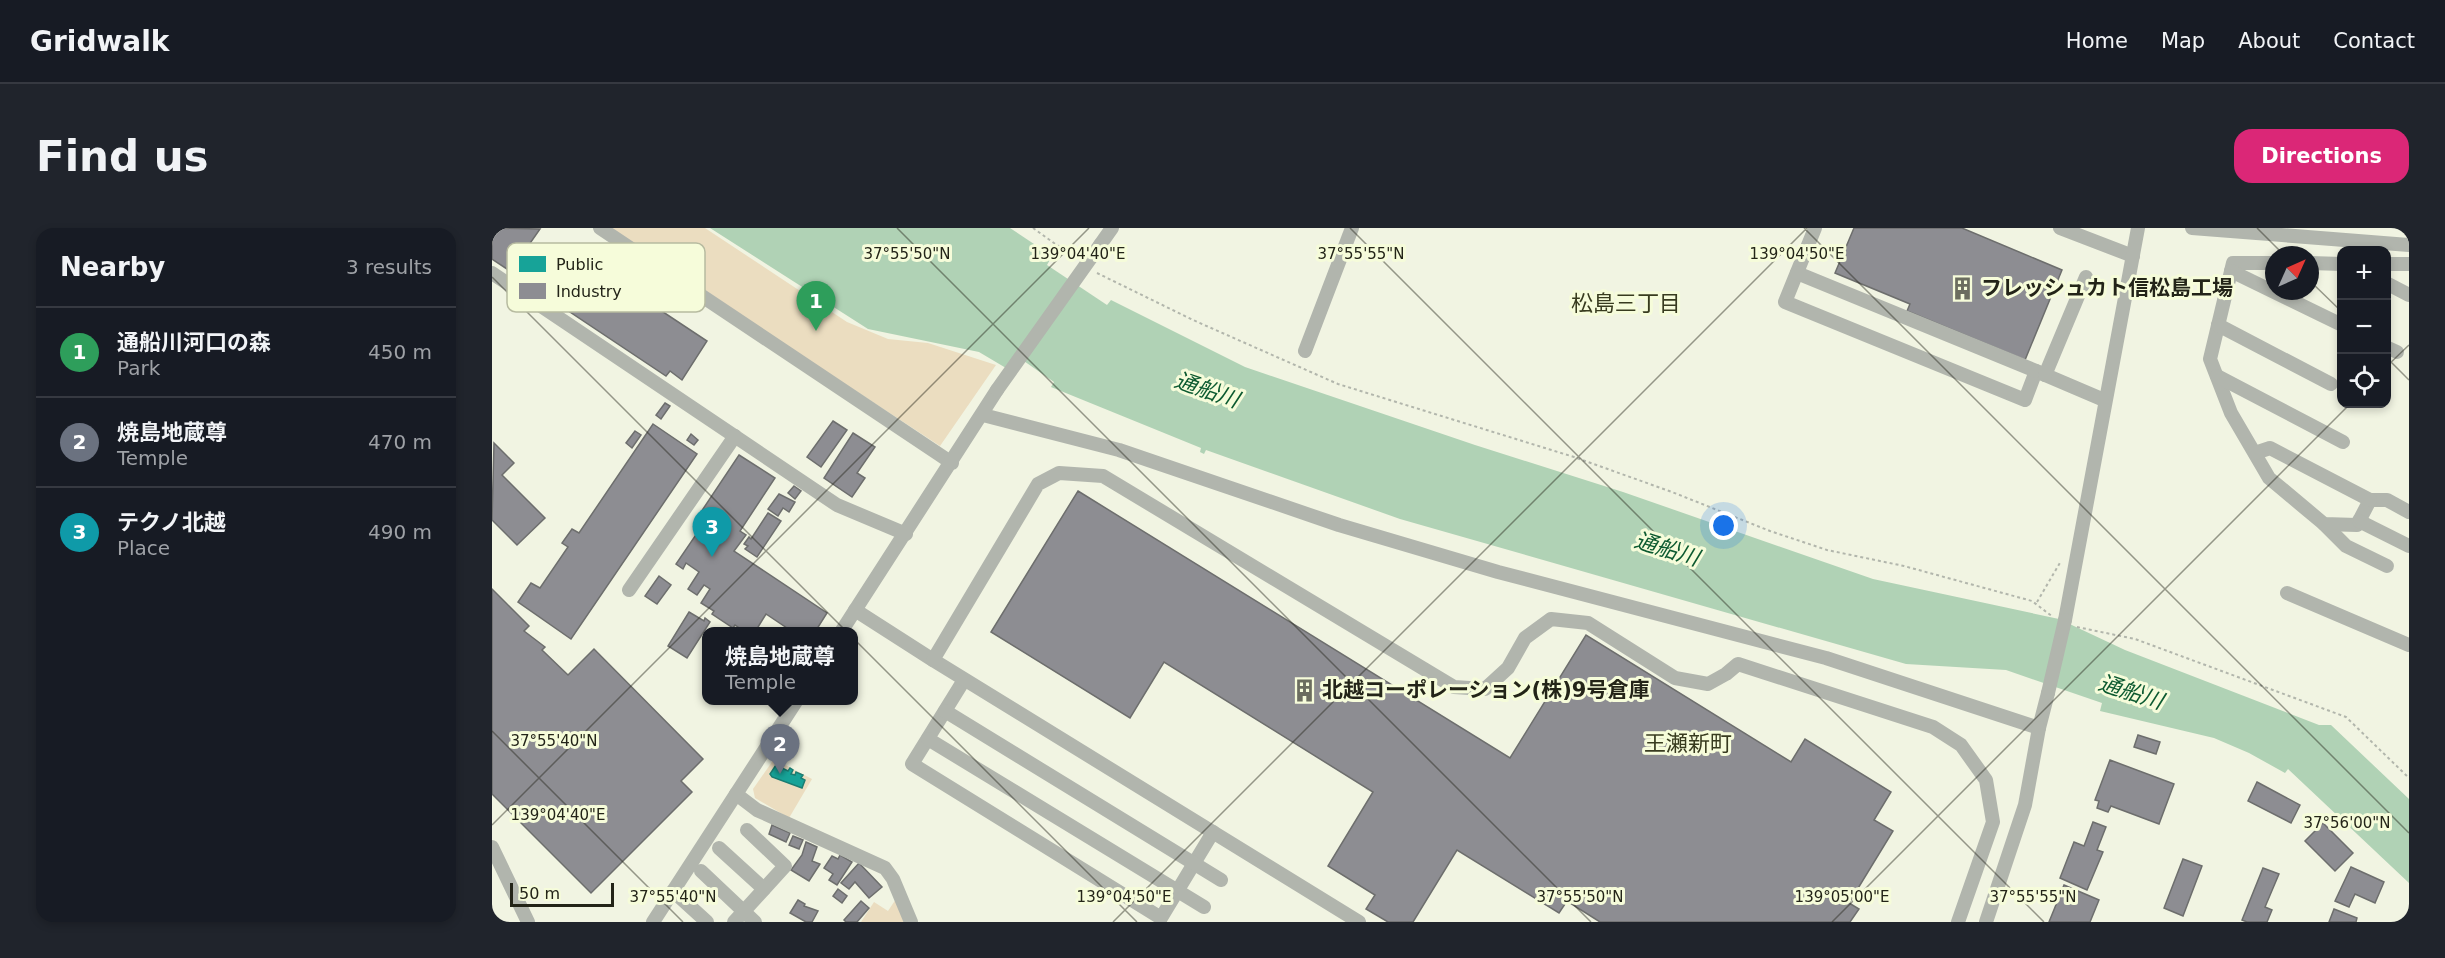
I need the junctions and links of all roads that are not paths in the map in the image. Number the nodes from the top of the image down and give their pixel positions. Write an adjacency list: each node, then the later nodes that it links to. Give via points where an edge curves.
1 (600, 228): 8 (street)
2 (1112, 228): 32 (street, bridge)
3 (1352, 228): 27 (street)
4 (1815, 228): 18 (street)
5 (2060, 228): 10 (street)
6 (2138, 228): 10 (street)
7 (2192, 228): 9 (street)
8 (622, 243)
9 (2409, 245)
10 (2134, 250): 31 (street)
11 (2265, 263): 16 (street, via 2233,263)
12 (2319, 263): 13 (street)
13 (2337, 264)
14 (2391, 264): 15 (street)
15 (2409, 264)
16 (2231, 271): 25 (street); 26 (street)
17 (492, 273): 20 (street)
18 (1797, 273): 28 (street); 28 (street, via 1785,302 2025,400)
19 (2086, 277): 28 (street)
20 (507, 283)
21 (2391, 286): 22 (street)
22 (2409, 295)
23 (705, 298): 36 (street)
24 (550, 312): 33 (street)
25 (2337, 323)
26 (2218, 325): 29 (street, via 2210,359); 30 (street)
27 (1305, 351)
28 (2041, 373): 31 (street)
29 (2217, 376): 34 (street); 35 (street, via 2231,413)
30 (2331, 384)
31 (2104, 400): 53 (street, bridge, via 2064,622)
32 (983, 415): 36 (street); 53 (street, via 1119,450 1348,528 1498,572 1826,658)
33 (735, 436): 41 (street, via 837,505); 44 (street)
34 (2343, 442)
35 (2255, 453): 37 (street, via 2270,448); 40 (street, via 2269,478)
36 (952, 463): 41 (street)
37 (2370, 500): 38 (street, via 2386,500); 39 (street)
38 (2409, 512)
39 (2359, 521): 40 (street, via 2357,525); 42 (street)
40 (2324, 524): 43 (street, via 2346,546)
41 (906, 534): 46 (street)
42 (2409, 546)
43 (2387, 566)
44 (629, 590)
45 (2287, 593): 48 (street)
46 (855, 610): 47 (street); 49 (street)
47 (845, 627)
48 (2409, 645)
49 (933, 660): 50 (street); 76 (street, via 1038,484 1059,473 1103,476 1454,687 1485,689 1508,668 1526,638 1551,619 1588,623 1675,678 1708,684 1738,664 1933,727 1961,745 1986,780 1993,822)
50 (964, 680): 52 (street); 57 (street)
51 (793, 705): 55 (street)
52 (945, 711): 54 (street); 60 (street)
53 (2039, 728): 77 (street, via 2025,806)
54 (928, 739): 65 (street); 68 (street, via 912,764)
55 (736, 794): 64 (street); 74 (street, via 757,810 885,868)
56 (747, 830): 63 (street, via 785,866)
57 (1213, 832): 60 (street); 75 (street)
58 (492, 847): 69 (street)
59 (719, 848): 63 (street)
60 (1193, 864): 62 (street); 65 (street)
61 (701, 871): 67 (street)
62 (1221, 880)
63 (764, 889): 67 (street)
64 (673, 891): 70 (street); 71 (street)
65 (1177, 891): 66 (street); 68 (street)
66 (1204, 907)
67 (744, 911): 72 (street); 73 (street)
68 (1164, 920)
69 (528, 922)
70 (653, 922)
71 (707, 922)
72 (734, 922)
73 (755, 922)
74 (911, 922)
75 (1359, 922)
76 (1958, 922)
77 (1986, 922)

